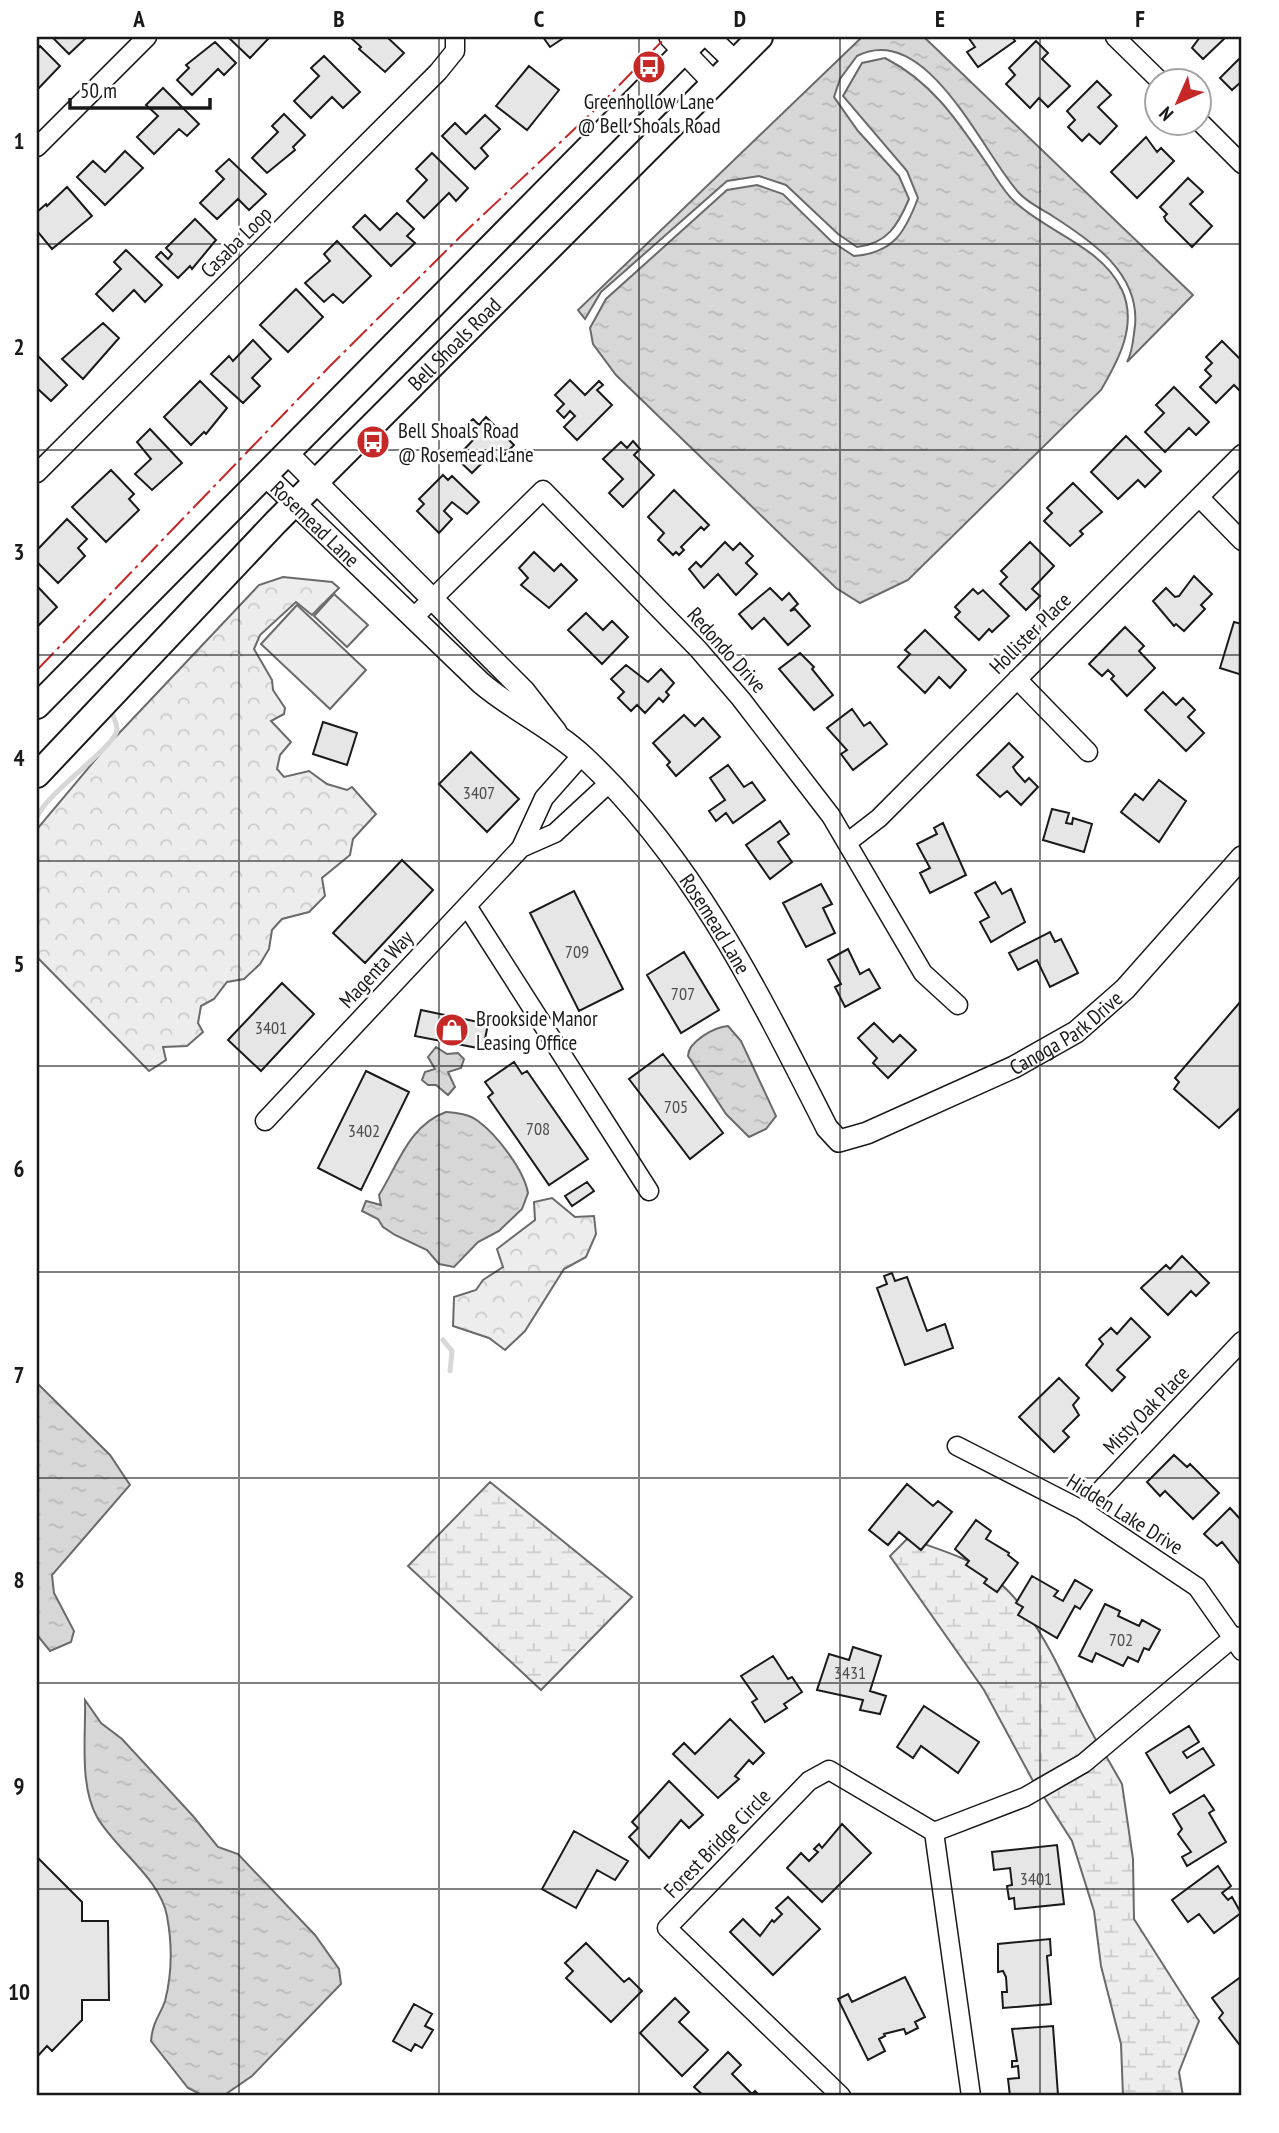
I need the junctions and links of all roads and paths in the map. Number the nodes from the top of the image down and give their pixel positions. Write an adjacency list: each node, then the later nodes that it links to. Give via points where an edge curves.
1 (147, 37): 11 (street)
2 (455, 37): 15 (street, Casaba Loop, via 455,51 438,72)
3 (709, 37): 7 (street)
4 (760, 37): 7 (main road, Bell Shoals Road)
5 (1115, 37): 8 (street)
6 (684, 42): 9 (street); 13 (main road, Bell Shoals Road)
7 (734, 61): 9 (main road, Bell Shoals Road)
8 (1145, 66)
9 (713, 82): 17 (main road, Bell Shoals Road)
10 (1212, 133): 12 (street)
11 (37, 147)
12 (1242, 164)
13 (287, 453): 16 (main road, Bell Shoals Road); 17 (street, Rosemead Lane)
14 (1242, 454): 18 (street, Hollister Place)
15 (37, 473)
16 (265, 475): 19 (street, Rosemead Lane); 24 (main road, Bell Shoals Road)
17 (316, 482): 19 (main road, Bell Shoals Road); 21 (street, Rosemead Lane)
18 (1199, 497): 20 (street); 23 (street, Hollister Place)
19 (295, 503): 22 (street, Rosemead Lane); 28 (main road, Bell Shoals Road)
20 (1242, 541)
21 (433, 598): 22 (street, Redondo Drive); 25 (street, Rosemead Lane, via 524,691); 30 (street, Redondo Drive, via 543,490 698,649 807,782)
22 (413, 618): 25 (street, Rosemead Lane, via 507,705)
23 (1017, 679): 26 (street); 30 (street, Hollister Place, via 879,818)
24 (37, 706)
25 (557, 734): 27 (street, Rosemead Lane)
26 (1088, 752)
27 (582, 755): 29 (street, Rosemead Lane); 31 (street, Magenta Way, via 544,798)
28 (37, 775)
29 (609, 783): 31 (street, Magenta Way, via 555,833); 36 (street, Rosemead Lane, via 660,843 715,921 773,1018 827,1128)
30 (848, 842): 34 (street, Redondo Drive, via 923,973)
31 (521, 848): 33 (street, Magenta Way)
32 (1242, 857): 36 (street, Canoga Park Drive, via 1125,989 1076,1032 1014,1067 867,1133)
33 (467, 906): 35 (street, Magenta Way); 37 (street)
34 (958, 1005)
35 (265, 1121)
36 (839, 1141)
37 (649, 1191)
38 (1242, 1341): 40 (street, Misty Oak Place)
39 (957, 1446): 40 (street, Hidden Lake Drive)
40 (1082, 1510): 41 (street, Hidden Lake Drive, via 1197,1587)
41 (1238, 1643): 42 (street, via 1084,1763 1025,1797)
42 (934, 1832): 43 (street); 44 (street, Forest Bridge Circle, via 829,1770 809,1781 667,1928)
43 (967, 2094)
44 (841, 2096)

